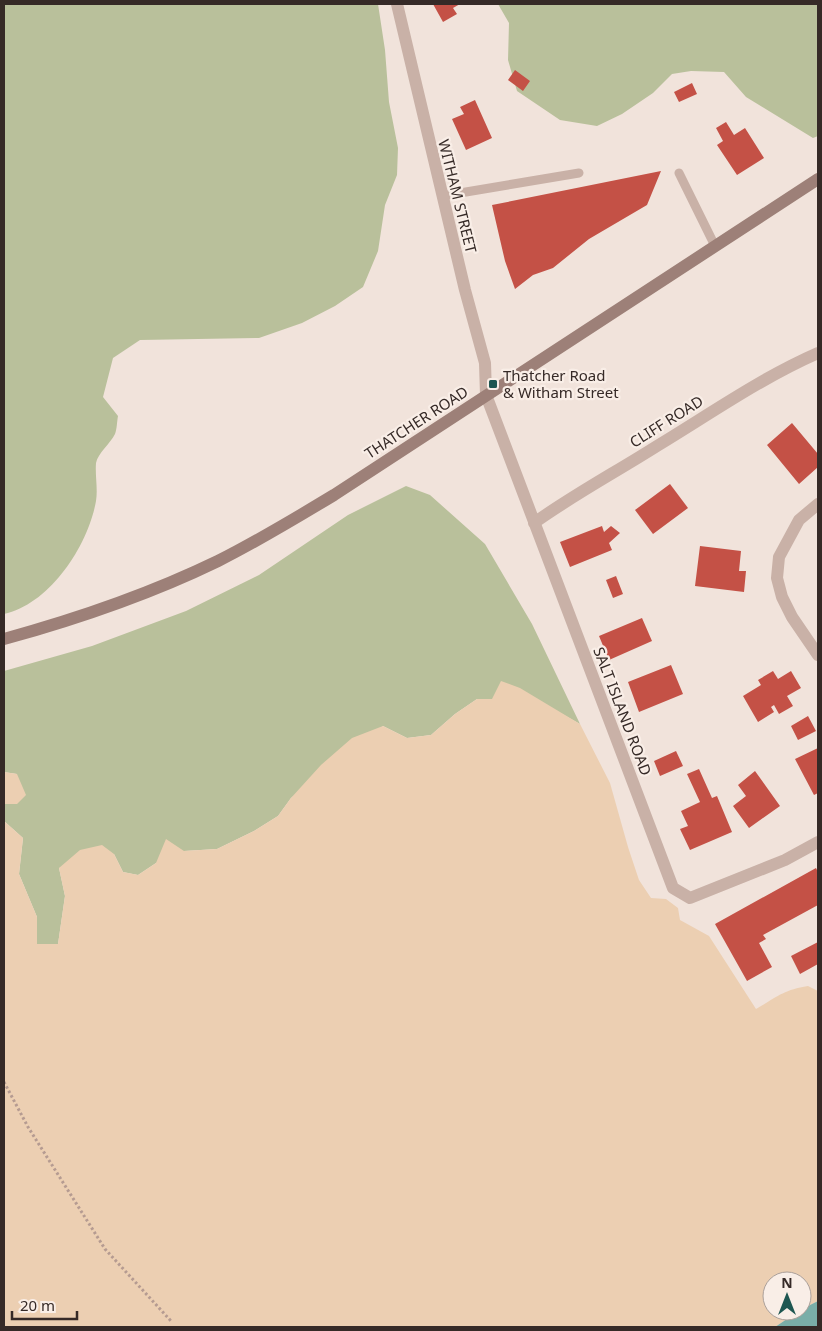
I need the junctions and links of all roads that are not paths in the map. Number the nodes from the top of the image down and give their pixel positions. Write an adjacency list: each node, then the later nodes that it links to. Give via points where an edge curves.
1 (397, 4): 5 (street, WITHAM STREET)
2 (579, 173): 5 (lane)
3 (679, 173): 6 (lane)
4 (818, 179): 6 (main road, THATCHER ROAD)
5 (442, 196): 8 (street, WITHAM STREET, via 484,363)
6 (715, 246): 8 (main road, THATCHER ROAD)
7 (818, 353): 10 (street, CLIFF ROAD, via 742,392)
8 (486, 395): 10 (street, SALT ISLAND ROAD); 11 (main road, THATCHER ROAD, via 334,495 217,561 138,596 56,625)
9 (818, 504): 12 (street, via 799,520 779,556 777,578 792,617)
10 (534, 523): 13 (street, SALT ISLAND ROAD, via 673,888 690,898 785,860)
11 (4, 639)
12 (818, 655)
13 (818, 842)

